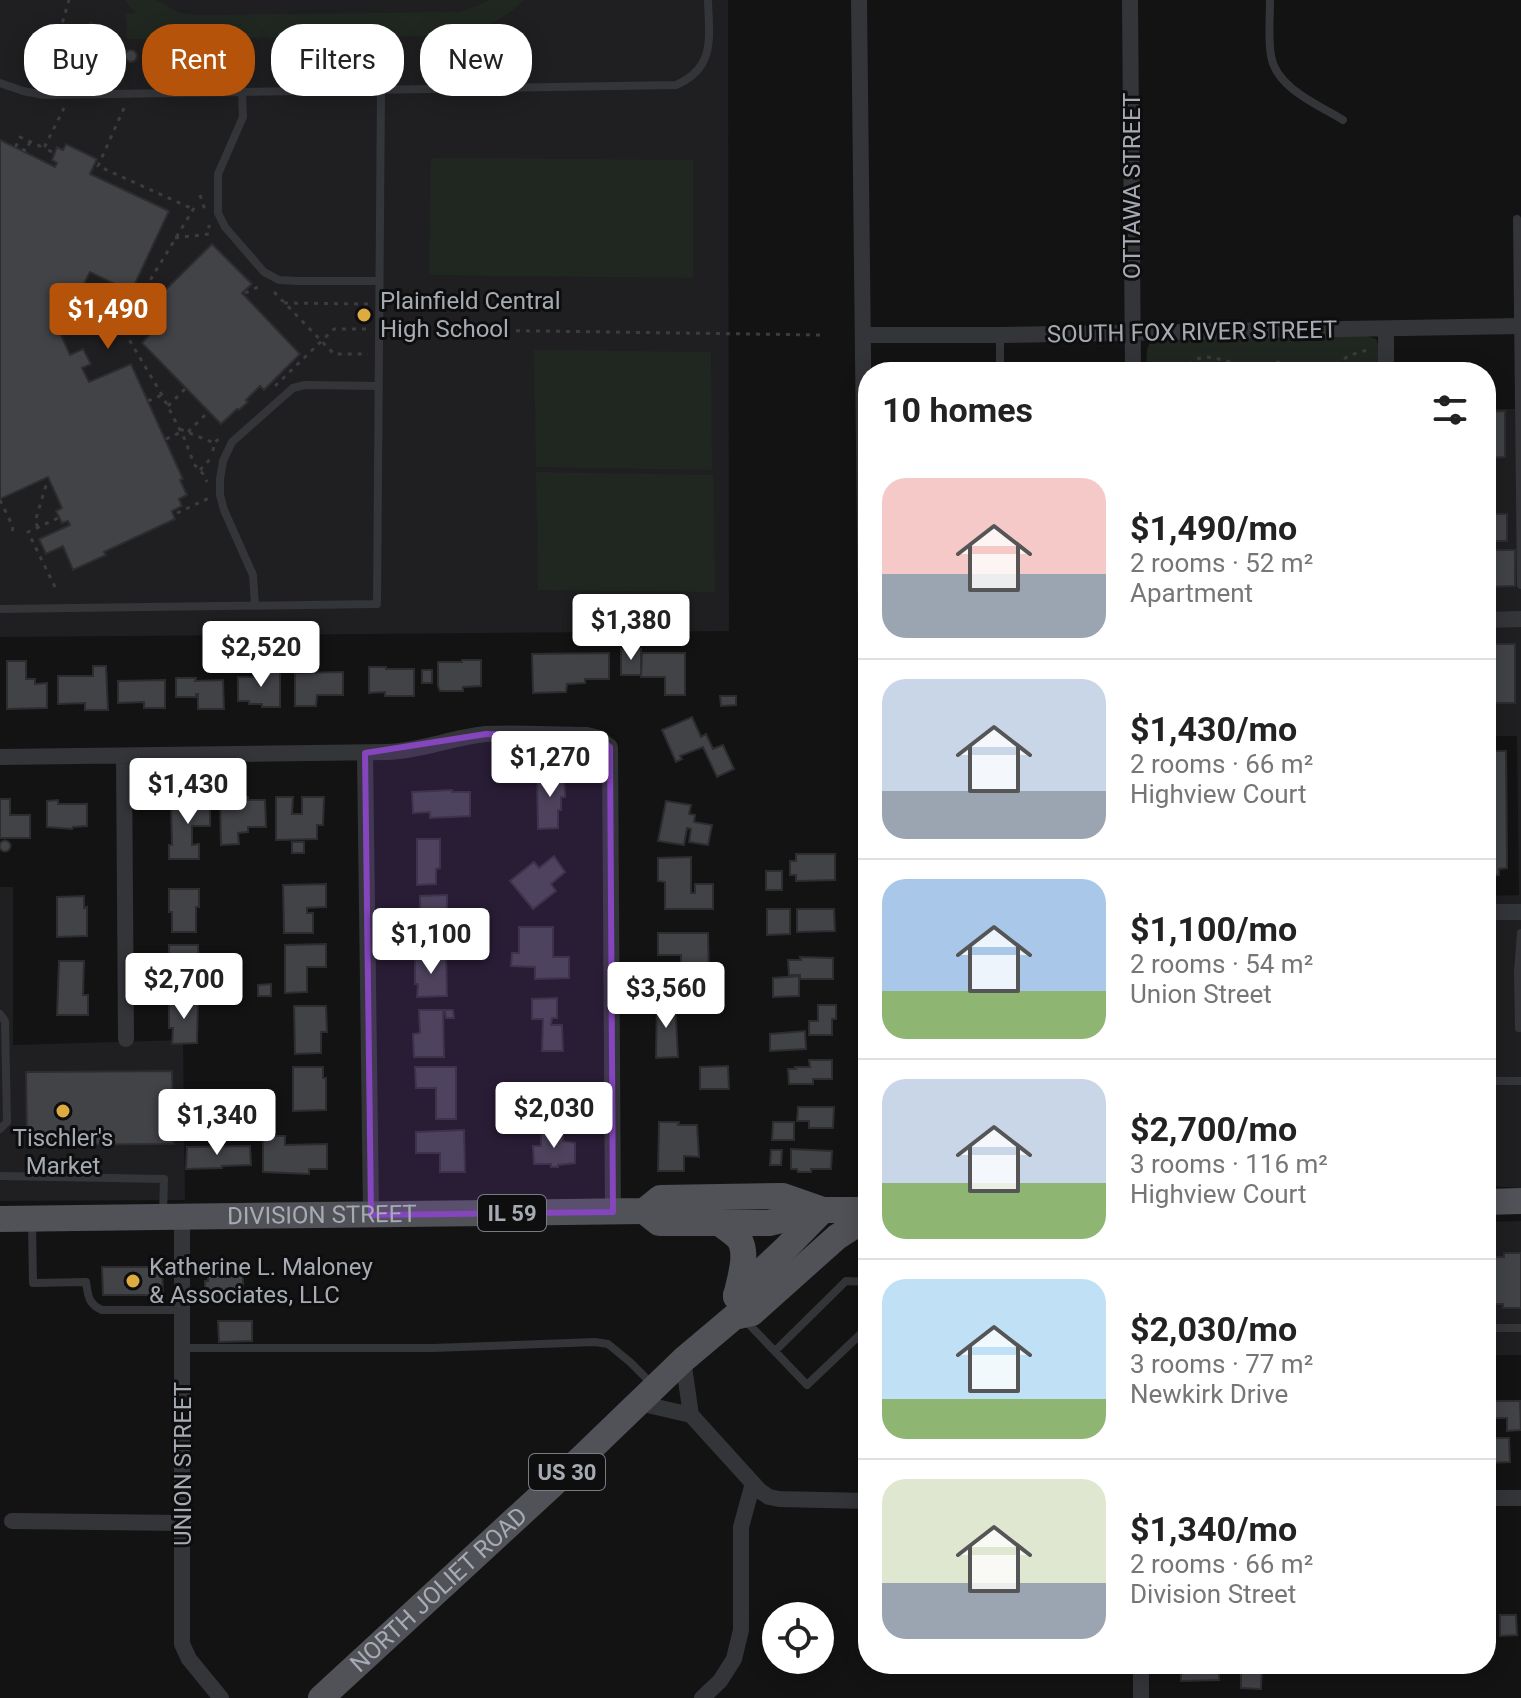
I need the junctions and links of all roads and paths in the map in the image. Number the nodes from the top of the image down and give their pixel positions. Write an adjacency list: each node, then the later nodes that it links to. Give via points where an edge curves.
1 (69, 0): 6 (path)
2 (708, 0): 8 (lane, via 705,61 689,80 676,85)
3 (859, 0): 30 (street)
4 (1130, 0): 28 (street, OTTAWA STREET)
5 (1270, 0): 14 (lane, via 1276,72 1288,86)
6 (62, 24)
7 (0, 83): 9 (lane, via 44,95)
8 (404, 90)
9 (142, 94)
10 (242, 96): 21 (lane, via 243,117 218,174 218,213 225,227 264,272 279,280)
11 (381, 96): 21 (lane)
12 (64, 108): 16 (path)
13 (124, 108): 20 (path, via 98,166 193,209)
14 (1343, 120)
15 (30, 142): 16 (path)
16 (44, 148): 17 (path)
17 (52, 152)
18 (200, 195): 20 (path, via 209,234)
19 (1517, 219): 25 (lane)
20 (175, 238): 45 (path, via 146,287 127,336)
21 (379, 281): 43 (lane)
22 (245, 293): 23 (path, via 265,283)
23 (284, 303): 24 (path, via 368,304); 32 (path, via 334,354 368,355)
24 (368, 317)
25 (1519, 326): 27 (street, SOUTH FOX RIVER STREET); 61 (lane)
26 (396, 329): 29 (path)
27 (1386, 329): 28 (street, SOUTH FOX RIVER STREET); 42 (street)
28 (1133, 332): 31 (street, SOUTH FOX RIVER STREET); 36 (street, OTTAWA STREET)
29 (822, 335)
30 (863, 335): 31 (street, SOUTH FOX RIVER STREET); 34 (street)
31 (1000, 335): 35 (lane)
32 (367, 342)
33 (1376, 348): 41 (path)
34 (863, 362)
35 (1000, 362)
36 (1133, 362)
37 (1193, 362): 38 (path, via 1207,357)
38 (1236, 362)
39 (1270, 362): 40 (path)
40 (1285, 362)
41 (1337, 362)
42 (1386, 362)
43 (379, 386): 63 (lane, via 377,604); 63 (lane, via 293,388 232,442 223,461 220,495 253,575)
44 (185, 389): 47 (path)
45 (162, 395): 46 (path); 47 (path)
46 (148, 401)
47 (167, 406): 49 (path)
48 (208, 412): 50 (path)
49 (180, 430): 50 (path); 51 (path); 54 (path)
50 (187, 432): 52 (path)
51 (166, 439)
52 (214, 443)
53 (47, 482): 59 (path)
54 (209, 486)
55 (213, 496): 57 (path)
56 (0, 500): 60 (path, via 13,527)
57 (177, 513)
58 (58, 518): 59 (path)
59 (38, 527): 62 (path, via 28,532)
60 (11, 537)
61 (1521, 585)
62 (55, 587)
63 (255, 606): 64 (lane)
64 (0, 609)
65 (1521, 619): 66 (street)
66 (1496, 620)
67 (365, 753): 68 (street); 85 (street, via 399,752 486,734 587,735 610,747); 86 (street)
68 (124, 756): 69 (street); 75 (street)
69 (0, 757)
70 (1496, 912): 71 (street)
71 (1521, 912)
72 (1521, 933): 74 (lane)
73 (0, 1014): 78 (lane, via 5,1021 7,1122)
74 (1519, 1028)
75 (126, 1039)
76 (1496, 1081): 77 (lane)
77 (1521, 1081)
78 (0, 1129)
79 (0, 1176): 87 (lane, via 164,1179)
80 (1521, 1201): 81 (main road)
81 (1496, 1202)
82 (823, 1210): 83 (main road); 84 (main road, DIVISION STREET / IL 59, via 783,1196 660,1198); 90 (main road, DIVISION STREET / IL 59, via 769,1223); 93 (main road, NORTH JOLIET ROAD / US 30)
83 (858, 1210)
84 (644, 1211): 85 (main road, DIVISION STREET / IL 59); 90 (main road, DIVISION STREET / IL 59, via 659,1223)
85 (613, 1212): 86 (main road, DIVISION STREET / IL 59)
86 (371, 1215): 87 (main road, DIVISION STREET / IL 59)
87 (173, 1218): 89 (main road, DIVISION STREET / IL 59); 94 (street, UNION STREET)
88 (0, 1219): 89 (main road, DIVISION STREET / IL 59)
89 (32, 1219): 94 (lane, via 33,1283 86,1282 88,1299 102,1310)
90 (718, 1222): 93 (main road, via 741,1243)
91 (858, 1223): 93 (main road, NORTH JOLIET ROAD / US 30, via 752,1313)
92 (858, 1282): 99 (lane, via 846,1281)
93 (737, 1309): 99 (lane); 100 (main road, NORTH JOLIET ROAD / US 30)
94 (183, 1310): 98 (street, UNION STREET)
95 (1496, 1328): 96 (lane)
96 (1521, 1328)
97 (858, 1341): 99 (lane, via 807,1385)
98 (183, 1348): 101 (lane, via 460,1348 595,1342 608,1344 630,1362); 108 (street, UNION STREET)
99 (775, 1351)
100 (683, 1360): 101 (main road, NORTH JOLIET ROAD / US 30); 102 (street)
101 (647, 1395): 102 (street); 111 (main road, NORTH JOLIET ROAD / US 30)
102 (691, 1415): 103 (street)
103 (753, 1483): 106 (street, via 779,1499); 112 (street, via 741,1527 741,1630 734,1659)
104 (1496, 1498): 105 (street)
105 (1521, 1498)
106 (858, 1501)
107 (12, 1521): 108 (street)
108 (183, 1523): 110 (street, UNION STREET, via 182,1644)
109 (1141, 1674): 113 (street)
110 (221, 1698)
111 (321, 1698)
112 (702, 1698)
113 (1141, 1698)

